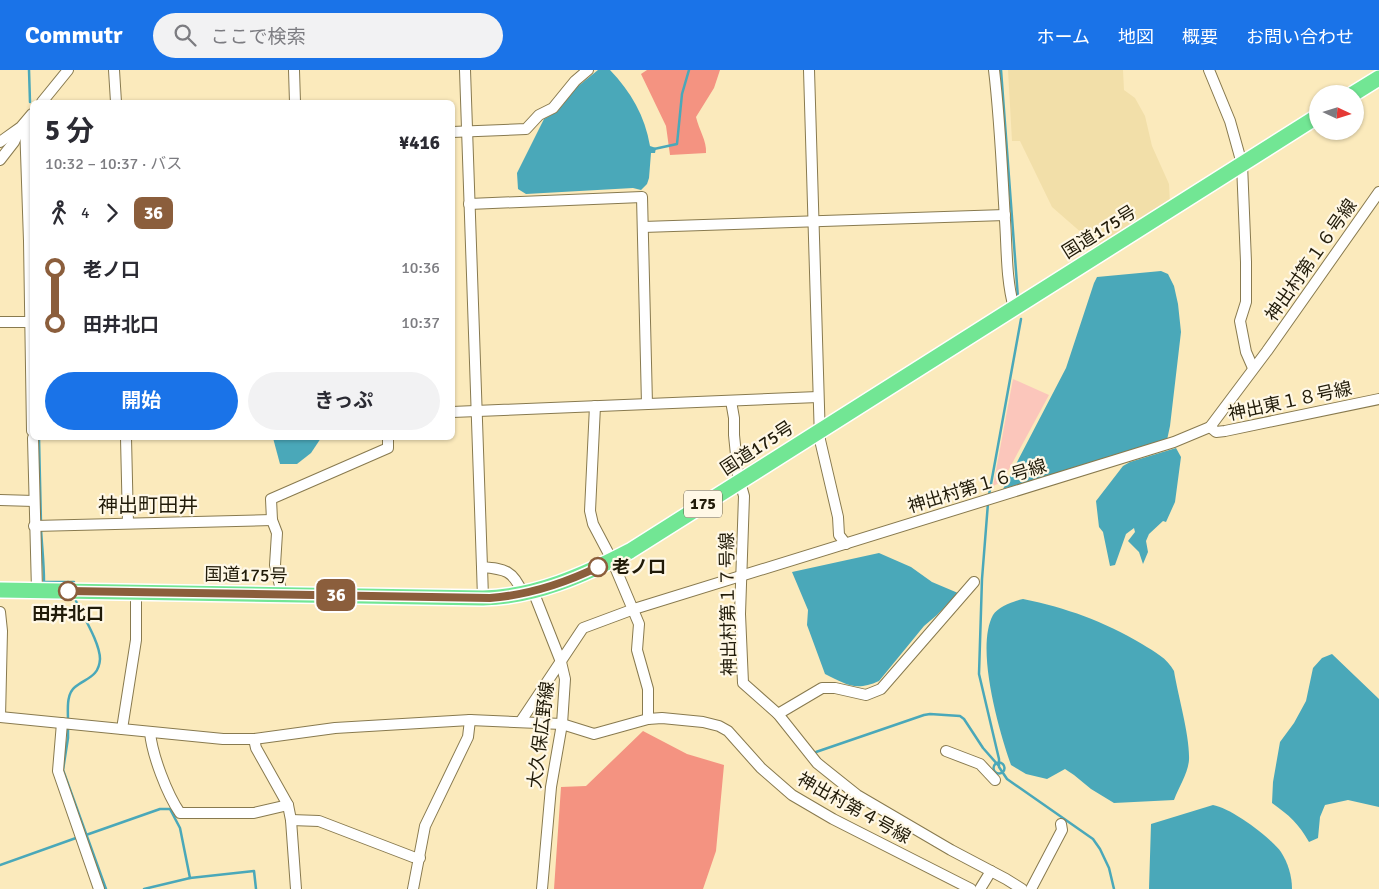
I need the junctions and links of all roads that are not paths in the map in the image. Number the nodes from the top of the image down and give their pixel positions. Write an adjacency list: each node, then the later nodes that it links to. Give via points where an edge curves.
1 (68, 70): 11 (street)
2 (114, 70): 12 (street)
3 (294, 70): 13 (street)
4 (465, 70): 17 (street)
5 (588, 70): 17 (street, via 553,108 539,114 526,129)
6 (809, 70): 25 (street)
7 (994, 70): 24 (street)
8 (1213, 71): 21 (street)
9 (1379, 78): 10 (highway)
10 (1364, 87)
11 (44, 100)
12 (116, 100)
13 (295, 100)
14 (30, 116): 16 (street)
15 (1309, 122): 21 (highway, 国道175号 / 175)
16 (23, 125): 19 (street); 20 (street); 27 (street)
17 (467, 131): 18 (street); 23 (street)
18 (455, 132)
19 (0, 142)
20 (0, 160)
21 (1242, 164): 28 (highway, 国道175号 / 175); 31 (street, via 1246,302 1240,321 1246,352)
22 (1379, 192): 31 (street, 神出村第１６号線)
23 (469, 204): 26 (street, via 642,197); 37 (street)
24 (1005, 215): 25 (street); 28 (street)
25 (814, 221): 26 (street); 32 (street)
26 (643, 227): 35 (street)
27 (30, 282)
28 (1014, 308): 40 (highway, 国道175号 / 175)
29 (0, 322): 30 (street)
30 (30, 322)
31 (1254, 368): 39 (street, 神出村第１６号線)
32 (818, 397): 34 (street); 40 (street)
33 (1379, 399): 39 (street, 神出東１８号線, via 1225,431 1216,432)
34 (731, 401): 35 (street); 44 (street, 神出村第１７号線)
35 (647, 404): 36 (street)
36 (595, 406): 37 (street); 51 (street, via 590,511 593,524)
37 (476, 411): 38 (street); 52 (street)
38 (455, 412)
39 (1210, 427): 50 (street, 神出村第１６号線, via 1174,442)
40 (820, 430): 44 (highway, 国道175号 / 175); 50 (street, via 839,535)
41 (33, 440): 46 (street)
42 (126, 440): 48 (street)
43 (388, 440): 47 (street, via 388,448 271,499)
44 (740, 483): 51 (highway, 国道175号 / 175); 53 (street, 神出村第１７号線, via 744,496)
45 (0, 500): 46 (street)
46 (34, 501): 49 (street)
47 (272, 520): 48 (street); 59 (street, via 277,533 274,565)
48 (128, 523): 49 (street)
49 (34, 526): 56 (street)
50 (846, 544): 53 (street, 神出村第１６号線)
51 (612, 560): 57 (highway, 国道175号 / 175, via 585,574); 61 (street)
52 (482, 567): 57 (street, 大久保広野線, via 504,569); 60 (street)
53 (742, 576): 61 (street, 神出村第１６号線); 64 (street, 神出村第１７号線, via 743,683)
54 (974, 582): 64 (street, via 881,689 866,695 822,688)
55 (0, 590): 56 (highway, 国道175号 / 175)
56 (37, 590): 58 (highway, 国道175号 / 175)
57 (528, 592): 60 (highway, 国道175号 / 175); 63 (street, 大久保広野線)
58 (136, 593): 59 (highway, 国道175号 / 175); 71 (street, via 136,640)
59 (282, 594): 60 (highway, 国道175号 / 175)
60 (482, 598)
61 (634, 609): 63 (street, 神出村第１６号線, via 583,628); 66 (street, via 639,624 637,650 648,689)
62 (0, 612): 65 (street)
63 (561, 662): 68 (street, 神出村第１６号線); 70 (street, 大久保広野線, via 565,679)
64 (778, 714): 80 (street, 神出村第１７号線, via 817,762 857,795)
65 (0, 716): 69 (street, 神出村第４号線)
66 (648, 719): 70 (street, 神出村第４号線, via 594,734); 85 (street, 神出村第４号線, via 704,722 719,726 728,731 761,768 792,795)
67 (470, 720): 68 (street, 神出村第４号線); 73 (street, 神出村第４号線, via 335,728); 79 (street, via 468,737 425,826)
68 (521, 721): 70 (street, 神出村第４号線)
69 (62, 723): 71 (street, 神出村第４号線); 81 (street, via 58,771)
70 (562, 724): 84 (street, 大久保広野線, via 550,787)
71 (122, 728): 72 (street, 神出村第４号線)
72 (150, 732): 73 (street, 神出村第４号線); 76 (street, via 151,745 172,802 180,814 254,813)
73 (254, 739): 76 (street)
74 (946, 751): 75 (street, via 980,764)
75 (995, 780)
76 (288, 805): 77 (street)
77 (291, 820): 79 (street, via 319,821); 82 (street)
78 (1061, 824): 88 (street, via 1062,830)
79 (420, 858): 83 (street)
80 (991, 871): 86 (street); 87 (street, 神出村第１７号線)
81 (99, 889)
82 (296, 889)
83 (413, 889)
84 (542, 889)
85 (972, 889)
86 (980, 889)
87 (1022, 889)
88 (1031, 889)

